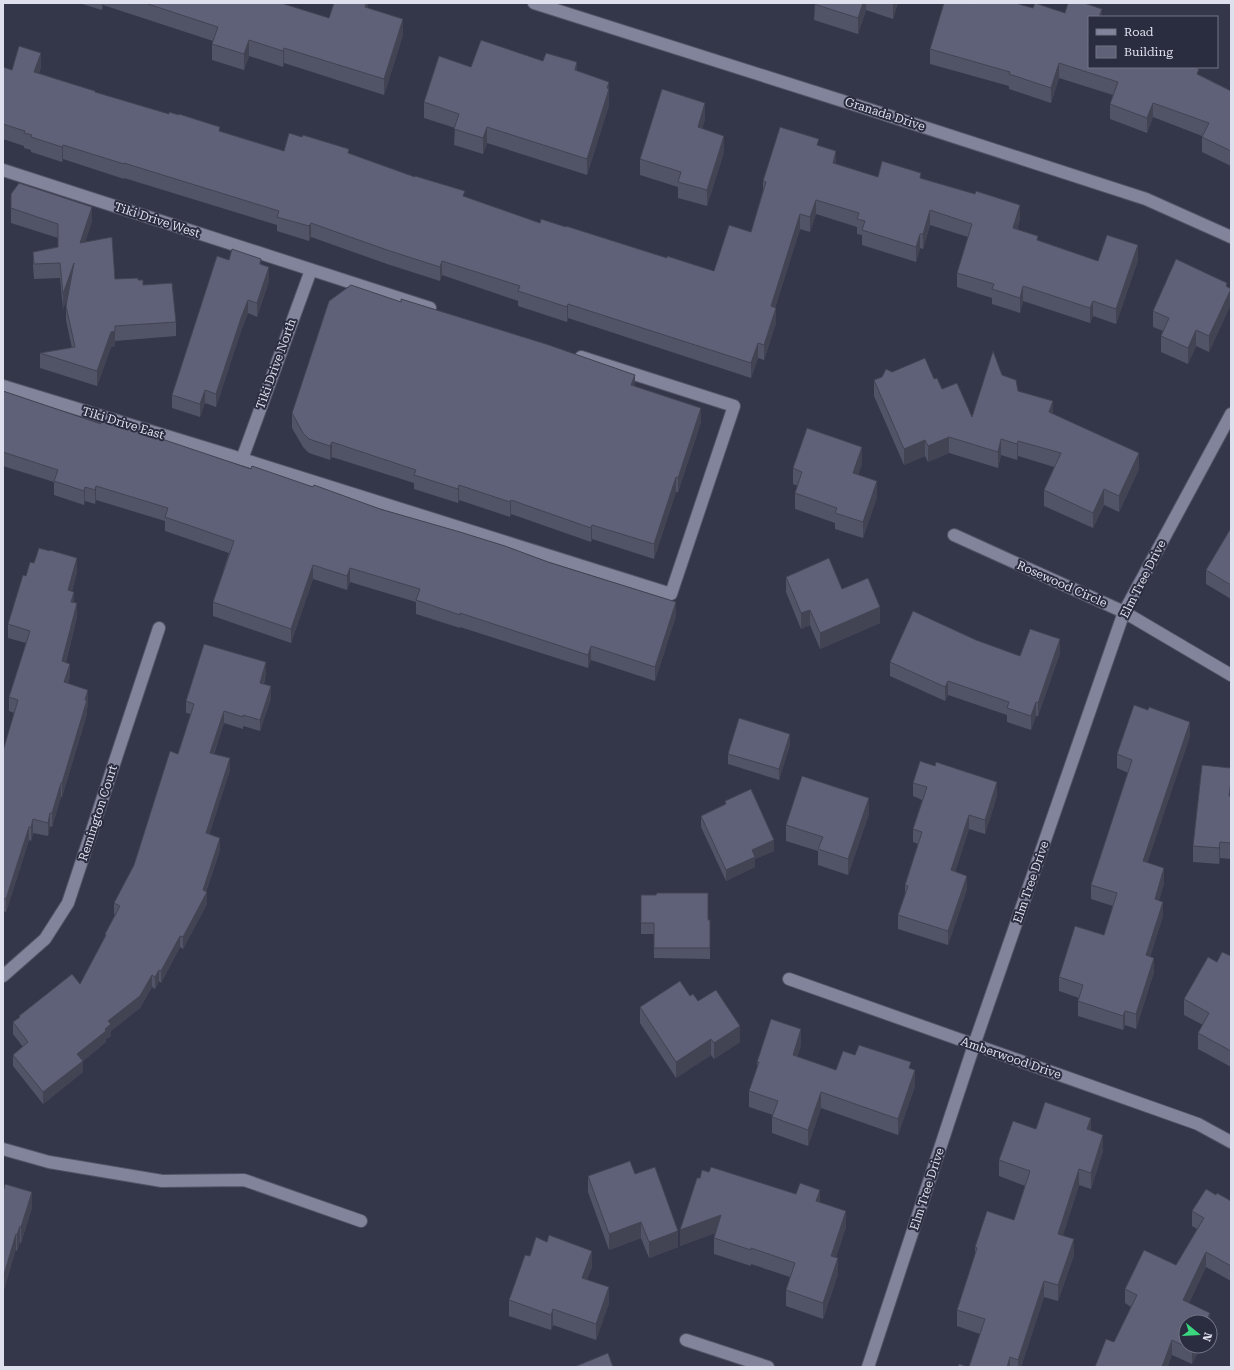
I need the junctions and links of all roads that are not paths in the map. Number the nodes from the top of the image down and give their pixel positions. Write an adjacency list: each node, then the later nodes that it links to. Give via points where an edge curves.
1 (534, 3): 3 (street, Granada Drive, via 1146,199)
2 (3, 170): 4 (street, Tiki Drive West)
3 (1231, 238)
4 (311, 270): 5 (street, Tiki Drive West); 9 (street, Tiki Drive North)
5 (439, 311)
6 (568, 352): 9 (street, Tiki Drive East, via 734,406 672,594)
7 (3, 386): 9 (street, Tiki Drive East)
8 (1231, 414): 11 (street, Elm Tree Drive)
9 (242, 459)
10 (954, 535): 11 (street, Rosewood Circle)
11 (1124, 612): 13 (street, Rosewood Circle); 16 (street, Elm Tree Drive)
12 (159, 628): 14 (street, Remington Court, via 68,903 45,939)
13 (1231, 674)
14 (3, 976)
15 (789, 979): 16 (street, Amberwood Drive)
16 (974, 1046): 17 (street, Amberwood Drive, via 1198,1124); 22 (street, Elm Tree Drive)
17 (1231, 1142)
18 (3, 1149): 19 (street, via 49,1162 162,1181 244,1180)
19 (361, 1221)
20 (686, 1340): 21 (street)
21 (768, 1367)
22 (868, 1367)

